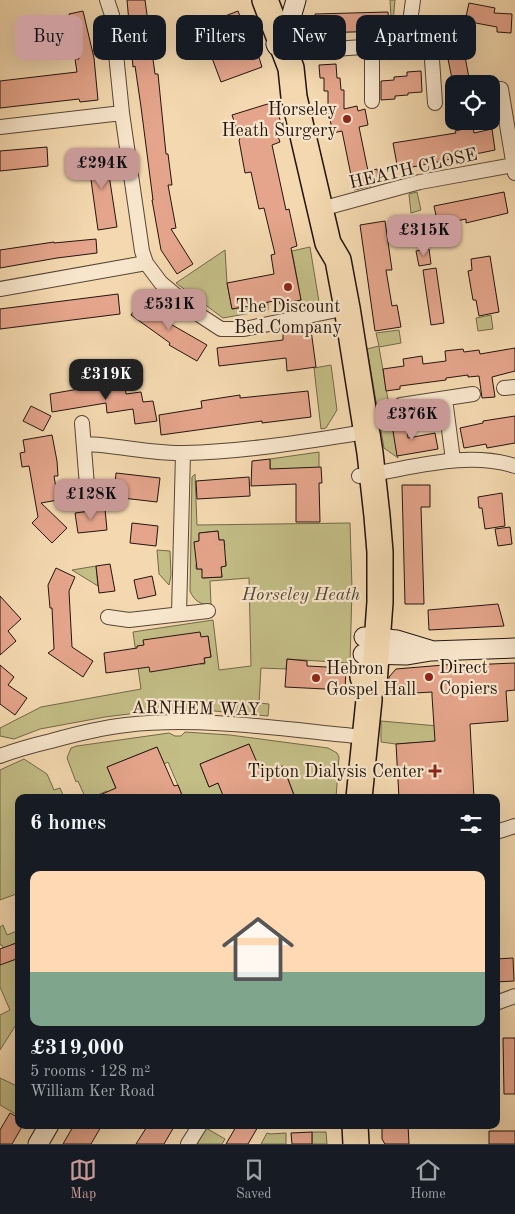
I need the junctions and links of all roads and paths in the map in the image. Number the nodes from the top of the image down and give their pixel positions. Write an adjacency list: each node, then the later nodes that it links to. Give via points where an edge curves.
1 (107, 0): 16 (street, via 112,15)
2 (251, 0): 12 (highway)
3 (265, 0): 8 (highway)
4 (296, 0): 6 (street)
5 (413, 0): 7 (street)
6 (292, 15)
7 (411, 15)
8 (273, 19)
9 (289, 60): 12 (highway, via 292,68)
10 (372, 60): 14 (street)
11 (432, 60): 15 (street)
12 (289, 88): 19 (highway)
13 (501, 89): 18 (street, HEATH CLOSE)
14 (372, 101)
15 (435, 103)
16 (122, 113): 17 (street); 21 (street)
17 (0, 127)
18 (514, 170): 19 (street, HEATH CLOSE, via 420,182)
19 (321, 209): 20 (highway)
20 (328, 243): 23 (highway, via 325,258); 23 (highway, via 338,260)
21 (146, 263): 22 (street); 23 (street, via 161,283 221,329 244,329)
22 (0, 289)
23 (340, 310): 28 (highway); 28 (highway, via 360,395)
24 (473, 394): 25 (street)
25 (445, 399): 26 (street); 31 (street)
26 (401, 405)
27 (82, 423): 29 (street)
28 (359, 433): 30 (street, via 246,450); 33 (highway)
29 (85, 444): 30 (street); 34 (street)
30 (183, 453): 36 (street)
31 (453, 460): 32 (street, via 486,460); 33 (street)
32 (515, 466)
33 (366, 475): 38 (highway, via 363,511); 38 (highway, via 380,552 380,616)
34 (87, 486)
35 (208, 611): 36 (street)
36 (179, 614): 37 (street, via 129,620)
37 (108, 617)
38 (370, 646): 39 (street, via 407,642 431,650); 40 (highway, via 362,674 369,693)
39 (515, 648)
40 (366, 737): 41 (street, ARNHEM WAY, via 218,724 127,725 86,731); 42 (highway)
41 (1, 755)
42 (359, 794)
43 (515, 826): 44 (street)
44 (500, 831)
45 (515, 996): 46 (street)
46 (500, 1002)
47 (47, 1129): 51 (street)
48 (197, 1129): 52 (street)
49 (343, 1129): 53 (highway)
50 (355, 1129): 54 (highway)
51 (38, 1144)
52 (188, 1144)
53 (344, 1144)
54 (356, 1144)

